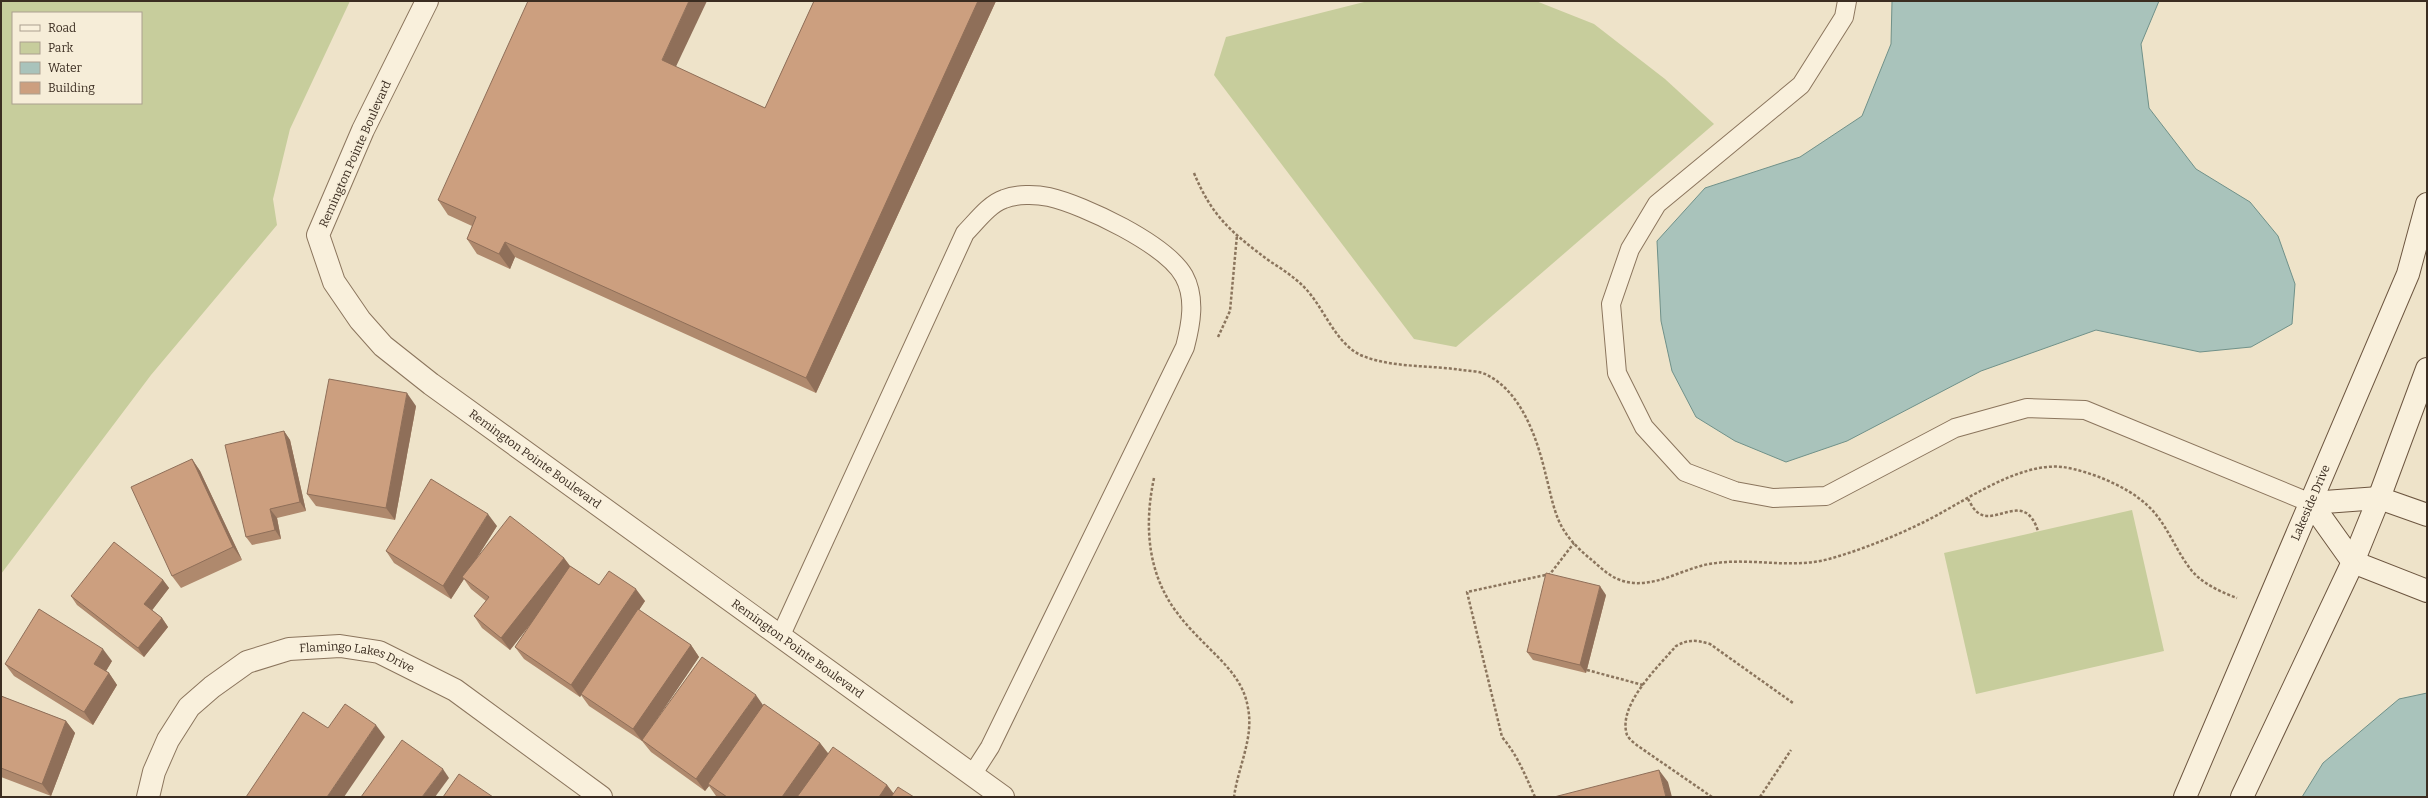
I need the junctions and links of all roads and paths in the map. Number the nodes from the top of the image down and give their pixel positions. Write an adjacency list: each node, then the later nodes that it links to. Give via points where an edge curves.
1 (427, 1): 16 (street, Remington Pointe Boulevard, via 364,130 318,235 334,282 360,320 383,346 431,384)
2 (1847, 1): 10 (lane, via 1844,17 1801,85 1658,204 1630,249 1611,304 1617,373 1644,427 1684,472 1735,491 1773,498 1826,496 1955,428 2027,408 2085,410)
3 (2427, 204): 10 (street, Lakeside Drive, via 2408,274)
4 (1237, 234): 5 (path, via 1230,311)
5 (1217, 338)
6 (2427, 368): 8 (street)
7 (1157, 470): 25 (path, via 1148,503 1147,524 1150,548 1164,593 1178,614 1229,669 1242,687 1248,708 1249,729)
8 (2379, 498): 10 (street); 11 (street); 14 (street)
9 (1968, 499): 12 (path, via 1981,515 2015,510 2027,515 2035,521)
10 (2311, 503): 14 (street); 29 (street, Lakeside Drive)
11 (2427, 515)
12 (2038, 531)
13 (1574, 543): 26 (path, via 1550,574 1467,592 1502,737 1514,751)
14 (2353, 562): 15 (street); 30 (street)
15 (2427, 591)
16 (780, 637): 21 (street, Remington Pointe Boulevard); 21 (lane, via 965,233 1002,199 1019,195 1048,197 1131,231 1168,259 1184,275 1191,296 1191,325 1185,347 990,747)
17 (1587, 670): 18 (path)
18 (1642, 685): 19 (path, via 1676,646 1696,640 1710,644); 27 (path, via 1629,709 1627,736)
19 (1793, 703)
20 (1791, 750): 28 (path)
21 (972, 775): 24 (street, Remington Pointe Boulevard)
22 (148, 797): 23 (street, Flamingo Lakes Drive, via 154,772 168,740 189,707 212,687 247,662 289,649 340,646 380,652 455,690)
23 (601, 797)
24 (1003, 797)
25 (1234, 797)
26 (1535, 797)
27 (1712, 797)
28 (1760, 797)
29 (2185, 797)
30 (2242, 797)

